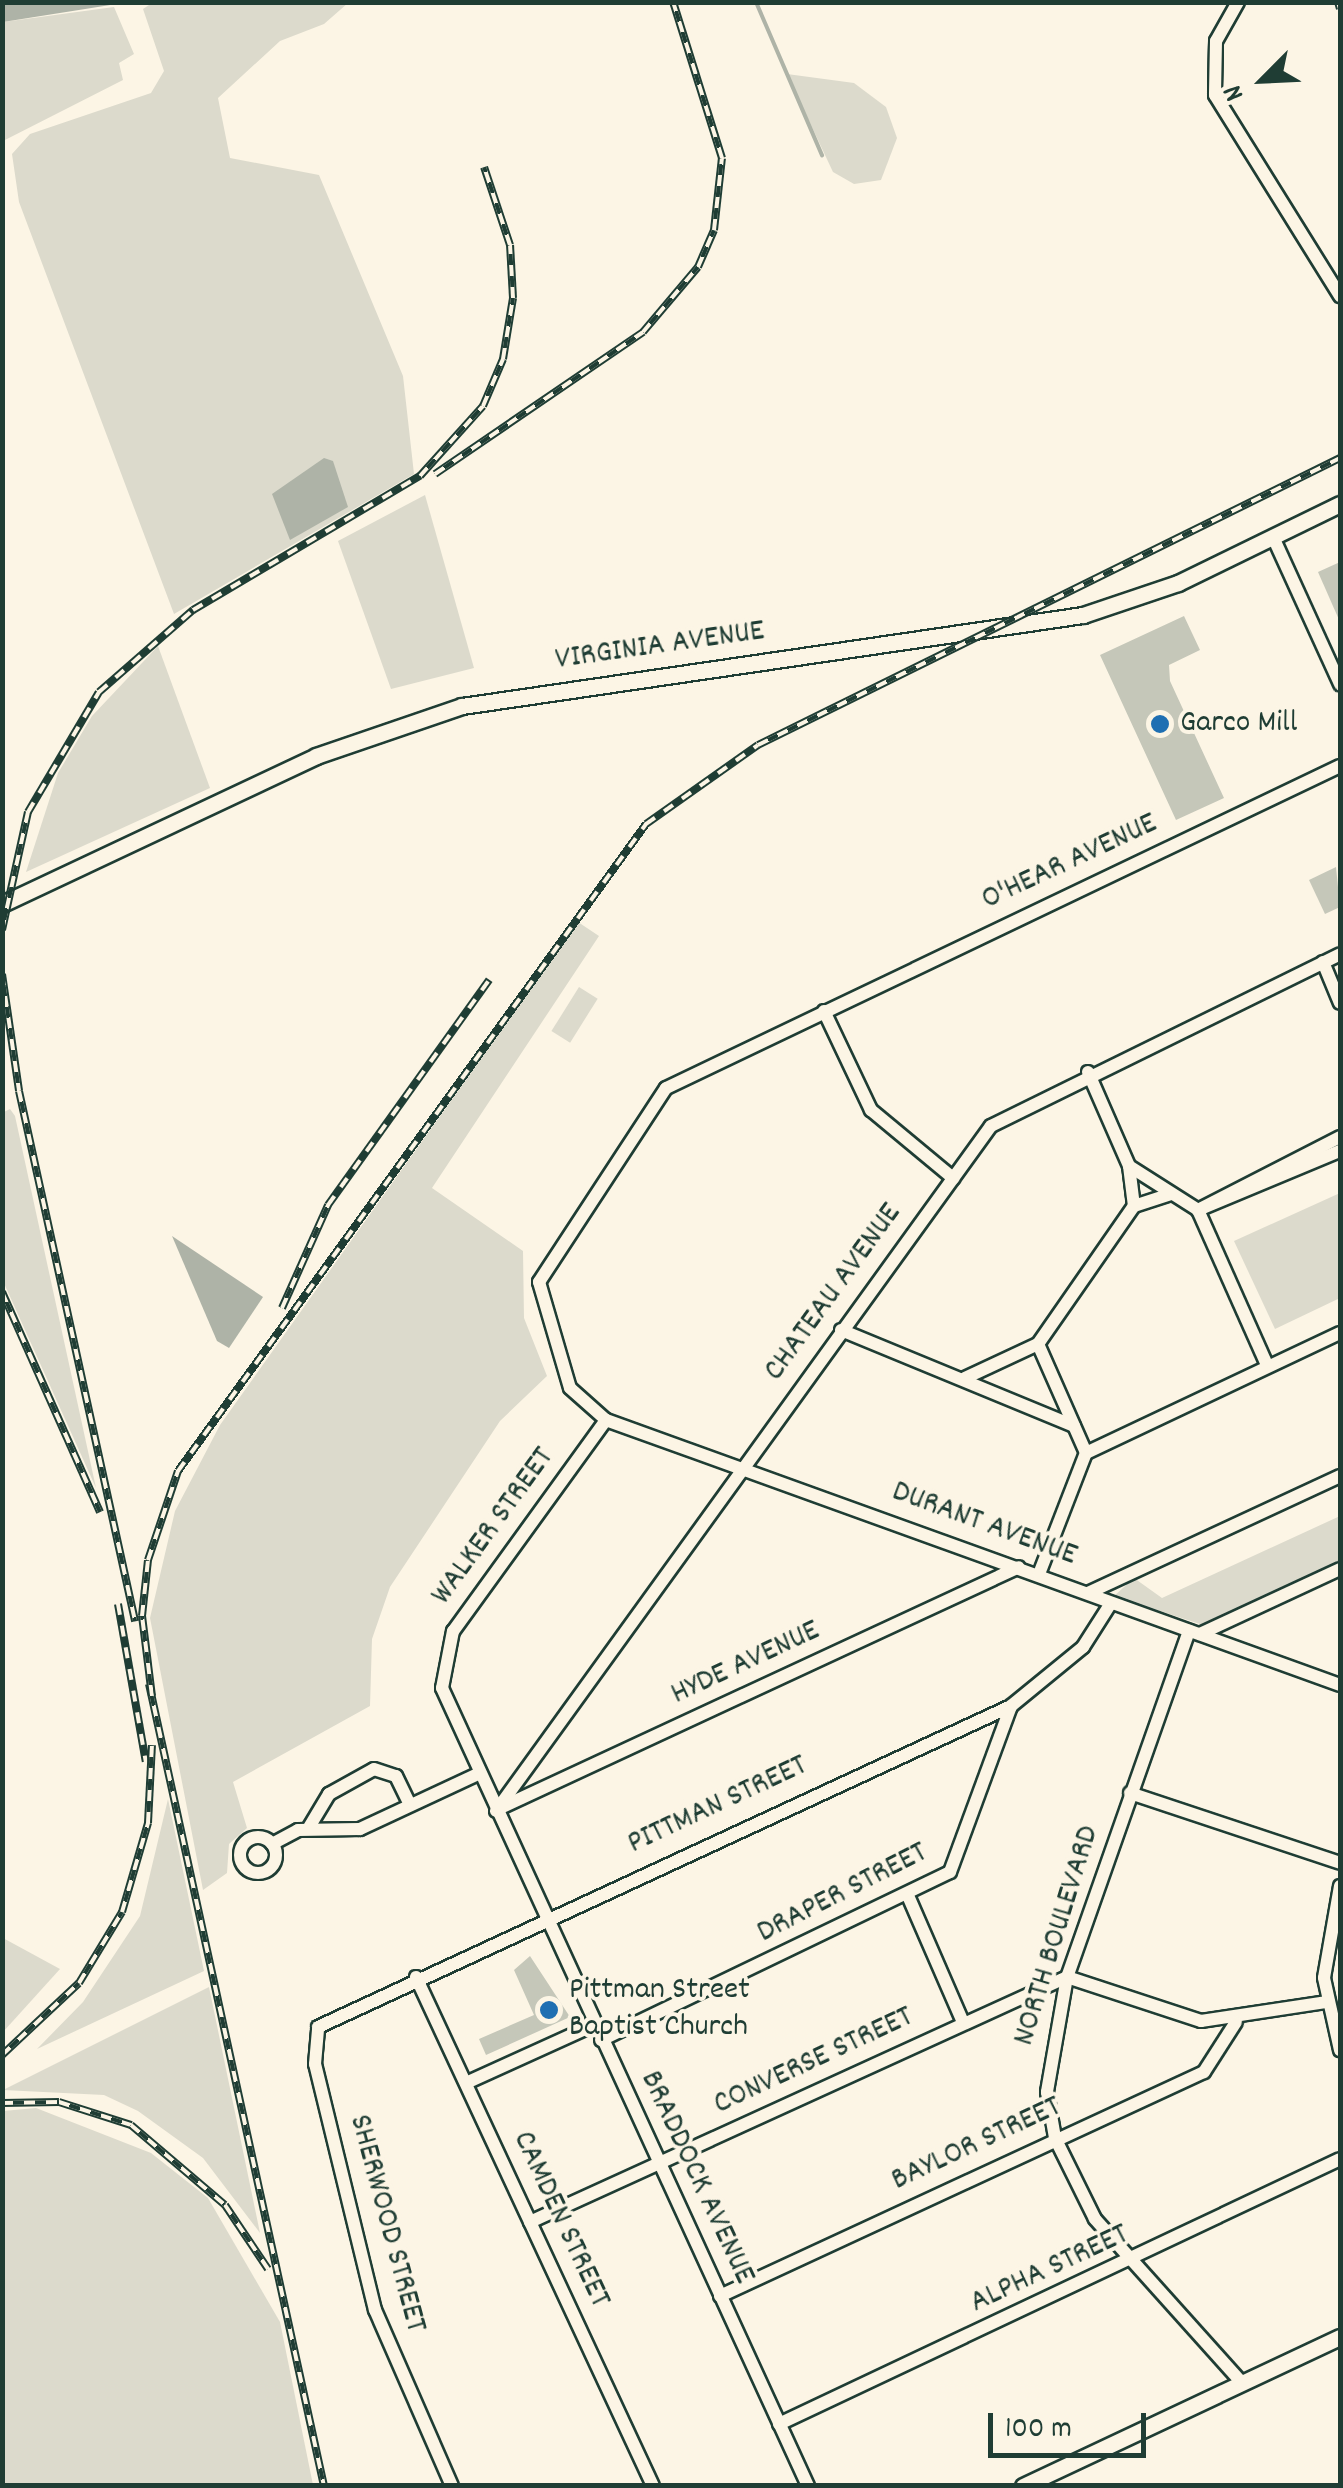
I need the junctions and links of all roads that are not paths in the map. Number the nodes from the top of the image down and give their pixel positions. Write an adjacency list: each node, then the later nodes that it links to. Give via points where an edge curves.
1 (1238, 2): 2 (street, via 1216,41 1215,95)
2 (1340, 296)
3 (1340, 504): 4 (main road, VIRGINIA AVENUE)
4 (1272, 537): 5 (street); 7 (main road, VIRGINIA AVENUE, via 1083,614 462,706 316,756)
5 (1340, 684)
6 (1340, 766): 11 (street, O'HEAR AVENUE)
7 (2, 904)
8 (1340, 954): 9 (street, CHATEAU AVENUE)
9 (1322, 962): 10 (street); 12 (street, CHATEAU AVENUE)
10 (1340, 1003)
11 (824, 1011): 16 (street, via 871,1110); 25 (street, O'HEAR AVENUE, via 666,1088 550,1252 539,1282 551,1336 570,1388)
12 (1088, 1072): 15 (street); 16 (street, CHATEAU AVENUE, via 1011,1109)
13 (1340, 1137): 19 (street)
14 (1340, 1150): 19 (street)
15 (1129, 1166): 17 (street); 18 (street)
16 (953, 1178): 20 (street, CHATEAU AVENUE)
17 (1171, 1194): 18 (street); 19 (street)
18 (1134, 1206): 22 (street)
19 (1198, 1210): 23 (street)
20 (841, 1330): 24 (street); 28 (street, CHATEAU AVENUE)
21 (1340, 1332): 23 (street)
22 (1038, 1344): 24 (street); 26 (street)
23 (1268, 1366): 27 (street)
24 (965, 1378): 26 (street)
25 (606, 1420): 28 (street, DURANT AVENUE); 38 (street, WALKER STREET, via 444,1652 442,1688)
26 (1074, 1426): 27 (street)
27 (1086, 1453): 32 (street)
28 (744, 1464): 30 (street, DURANT AVENUE); 41 (street, CHATEAU AVENUE)
29 (1340, 1476): 33 (street)
30 (1019, 1568): 32 (street, DURANT AVENUE); 41 (street, HYDE AVENUE)
31 (1340, 1568): 35 (street)
32 (1039, 1574): 33 (street, DURANT AVENUE)
33 (1088, 1593): 34 (street, DURANT AVENUE)
34 (1112, 1603): 35 (street, DURANT AVENUE); 37 (street, PITTMAN STREET, via 1084,1647)
35 (1194, 1632): 36 (street, DURANT AVENUE); 39 (street, NORTH BOULEVARD)
36 (1340, 1685)
37 (1011, 1706): 47 (street, DRAPER STREET, via 960,1857); 48 (street, PITTMAN STREET)
38 (478, 1774): 40 (street); 41 (street, WALKER STREET)
39 (1130, 1792): 45 (street); 50 (street, NORTH BOULEVARD)
40 (410, 1805): 42 (street, via 352,1831); 42 (street, via 396,1776 374,1769 328,1794)
41 (496, 1810): 43 (street, WALKER STREET)
42 (308, 1828): 44 (street)
43 (508, 1839): 48 (street, BRADDOCK AVENUE)
44 (272, 1844)
45 (1340, 1863)
46 (1340, 1886): 51 (street, via 1327,1932)
47 (909, 1898): 52 (street); 56 (street, DRAPER STREET)
48 (545, 1917): 49 (street, PITTMAN STREET); 54 (street, BRADDOCK AVENUE)
49 (416, 1977): 55 (street, PITTMAN STREET); 58 (street, CAMDEN STREET)
50 (1067, 1977): 52 (street, CONVERSE STREET); 53 (street, via 1158,2012); 59 (street, NORTH BOULEVARD, via 1048,2051)
51 (1326, 2002): 53 (street); 57 (street)
52 (964, 2022): 61 (street, CONVERSE STREET)
53 (1236, 2022): 59 (street, BAYLOR STREET, via 1204,2072)
54 (594, 2025): 56 (street, BRADDOCK AVENUE); 58 (street)
55 (318, 2027): 68 (street, SHERWOOD STREET, via 315,2064 375,2310)
56 (601, 2040): 61 (street, BRADDOCK AVENUE)
57 (1340, 2050)
58 (466, 2083): 62 (street, CAMDEN STREET)
59 (1056, 2138): 63 (street, NORTH BOULEVARD, via 1076,2190); 64 (street, BAYLOR STREET)
60 (1340, 2158): 63 (street, ALPHA STREET)
61 (660, 2164): 62 (street, CONVERSE STREET); 64 (street, BRADDOCK AVENUE)
62 (530, 2222): 69 (street, CAMDEN STREET)
63 (1132, 2262): 66 (street, NORTH BOULEVARD); 67 (street, ALPHA STREET)
64 (720, 2296): 67 (street, BRADDOCK AVENUE)
65 (1340, 2337): 66 (main road)
66 (1241, 2382): 71 (main road)
67 (779, 2424): 70 (street, BRADDOCK AVENUE)
68 (452, 2486)
69 (653, 2486)
70 (808, 2486)
71 (1024, 2486)

